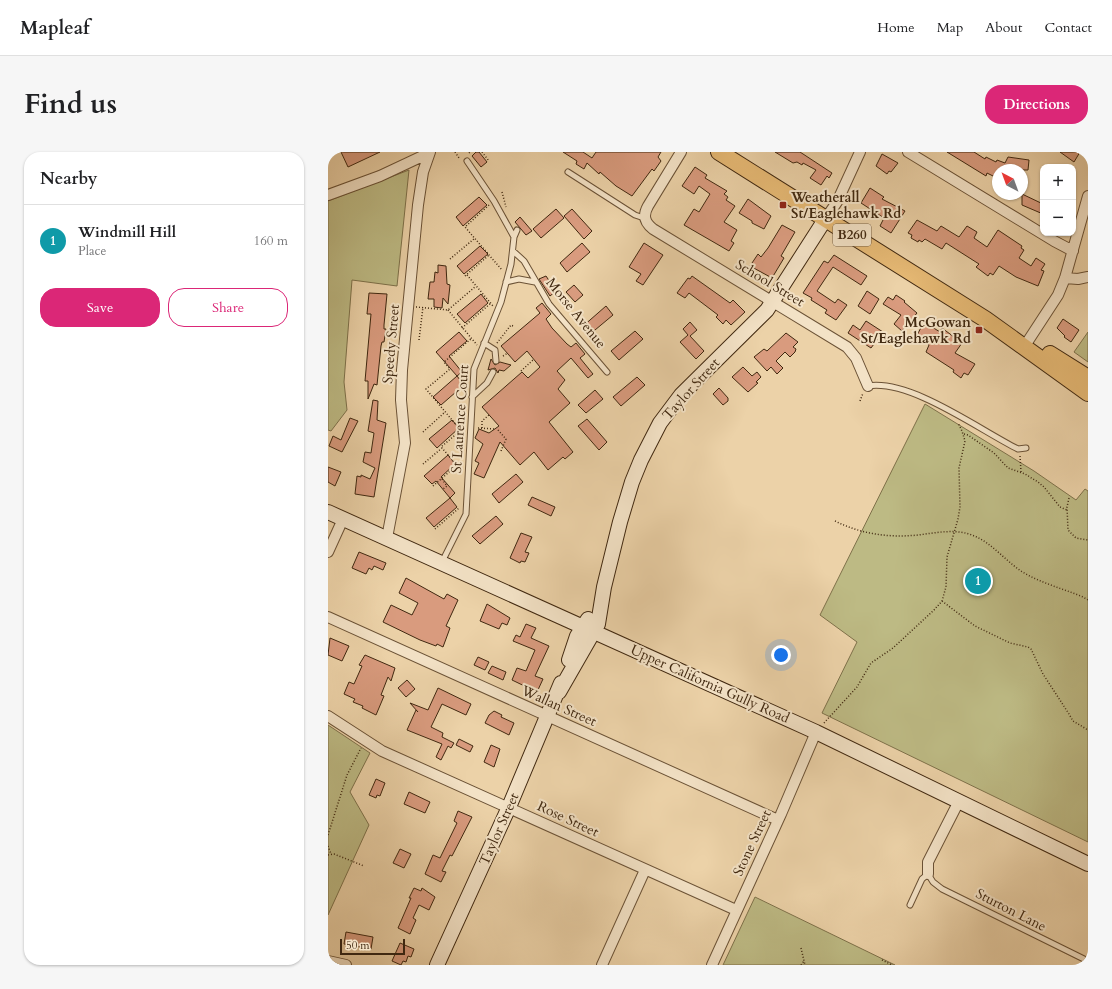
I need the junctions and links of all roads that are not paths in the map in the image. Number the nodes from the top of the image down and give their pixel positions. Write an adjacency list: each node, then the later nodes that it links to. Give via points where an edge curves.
1 (681, 152): 10 (street, via 648,206)
2 (719, 152): 11 (main road, B260)
3 (860, 152): 11 (street)
4 (908, 152): 15 (street)
5 (430, 153): 8 (street); 33 (street, Speedy Street, via 421,185 408,307 401,388 405,442)
6 (467, 161): 13 (lane)
7 (568, 172): 10 (lane, School Street, via 635,215)
8 (328, 195)
9 (1088, 196): 15 (street)
10 (644, 218): 20 (street, School Street, via 653,229)
11 (826, 218): 20 (street, Taylor Street); 22 (main road, B260)
12 (517, 230): 13 (lane, St Laurence Court)
13 (514, 237): 14 (lane, St Laurence Court)
14 (512, 251): 18 (lane, St Laurence Court); 19 (lane, Morse Avenue, via 524,261)
15 (1073, 251): 16 (street)
16 (1065, 278): 17 (street); 22 (street, via 1052,308)
17 (1088, 278)
18 (507, 279): 19 (lane); 21 (lane, St Laurence Court)
19 (535, 282): 25 (lane, Morse Avenue, via 549,304)
20 (774, 302): 27 (street, School Street, via 850,349); 37 (street, Taylor Street, via 681,395 660,423 632,482 604,587)
21 (484, 342): 23 (lane, via 494,348 497,354); 29 (lane, St Laurence Court, via 474,369)
22 (1026, 344): 26 (main road, B260); 28 (main road, B260)
23 (496, 361)
24 (493, 372): 29 (lane, via 487,384)
25 (607, 372)
26 (1088, 378)
27 (868, 386): 30 (lane, via 896,389 922,398 948,409 1018,450)
28 (1088, 393)
29 (472, 397): 35 (lane, St Laurence Court, via 464,521)
30 (1026, 448)
31 (328, 512): 32 (street, Upper California Gully Road)
32 (344, 519): 33 (street, Upper California Gully Road); 34 (street)
33 (387, 538): 35 (street, Upper California Gully Road)
34 (328, 552)
35 (441, 563): 37 (street, Upper California Gully Road)
36 (328, 617): 39 (street, Wallan Street)
37 (589, 629): 39 (street, Taylor Street, via 577,636); 40 (street, Upper California Gully Road)
38 (328, 716): 42 (street, Rose Street, via 368,743)
39 (548, 717): 42 (street, Taylor Street); 43 (street, Wallan Street)
40 (816, 732): 41 (street, Upper California Gully Road); 43 (street, Stone Street)
41 (959, 801): 44 (street, Upper California Gully Road); 46 (street, via 928,862)
42 (509, 807): 45 (street, Rose Street); 52 (street, Taylor Street)
43 (778, 820): 48 (street, Stone Street)
44 (1088, 864)
45 (645, 870): 48 (street, Rose Street); 53 (street)
46 (928, 874): 47 (lane, via 920,882); 50 (lane, Sturton Lane, via 937,886)
47 (910, 904)
48 (736, 910): 54 (street, Stone Street)
49 (328, 961): 51 (street)
50 (1088, 961)
51 (346, 965)
52 (437, 965)
53 (602, 965)
54 (712, 965)

